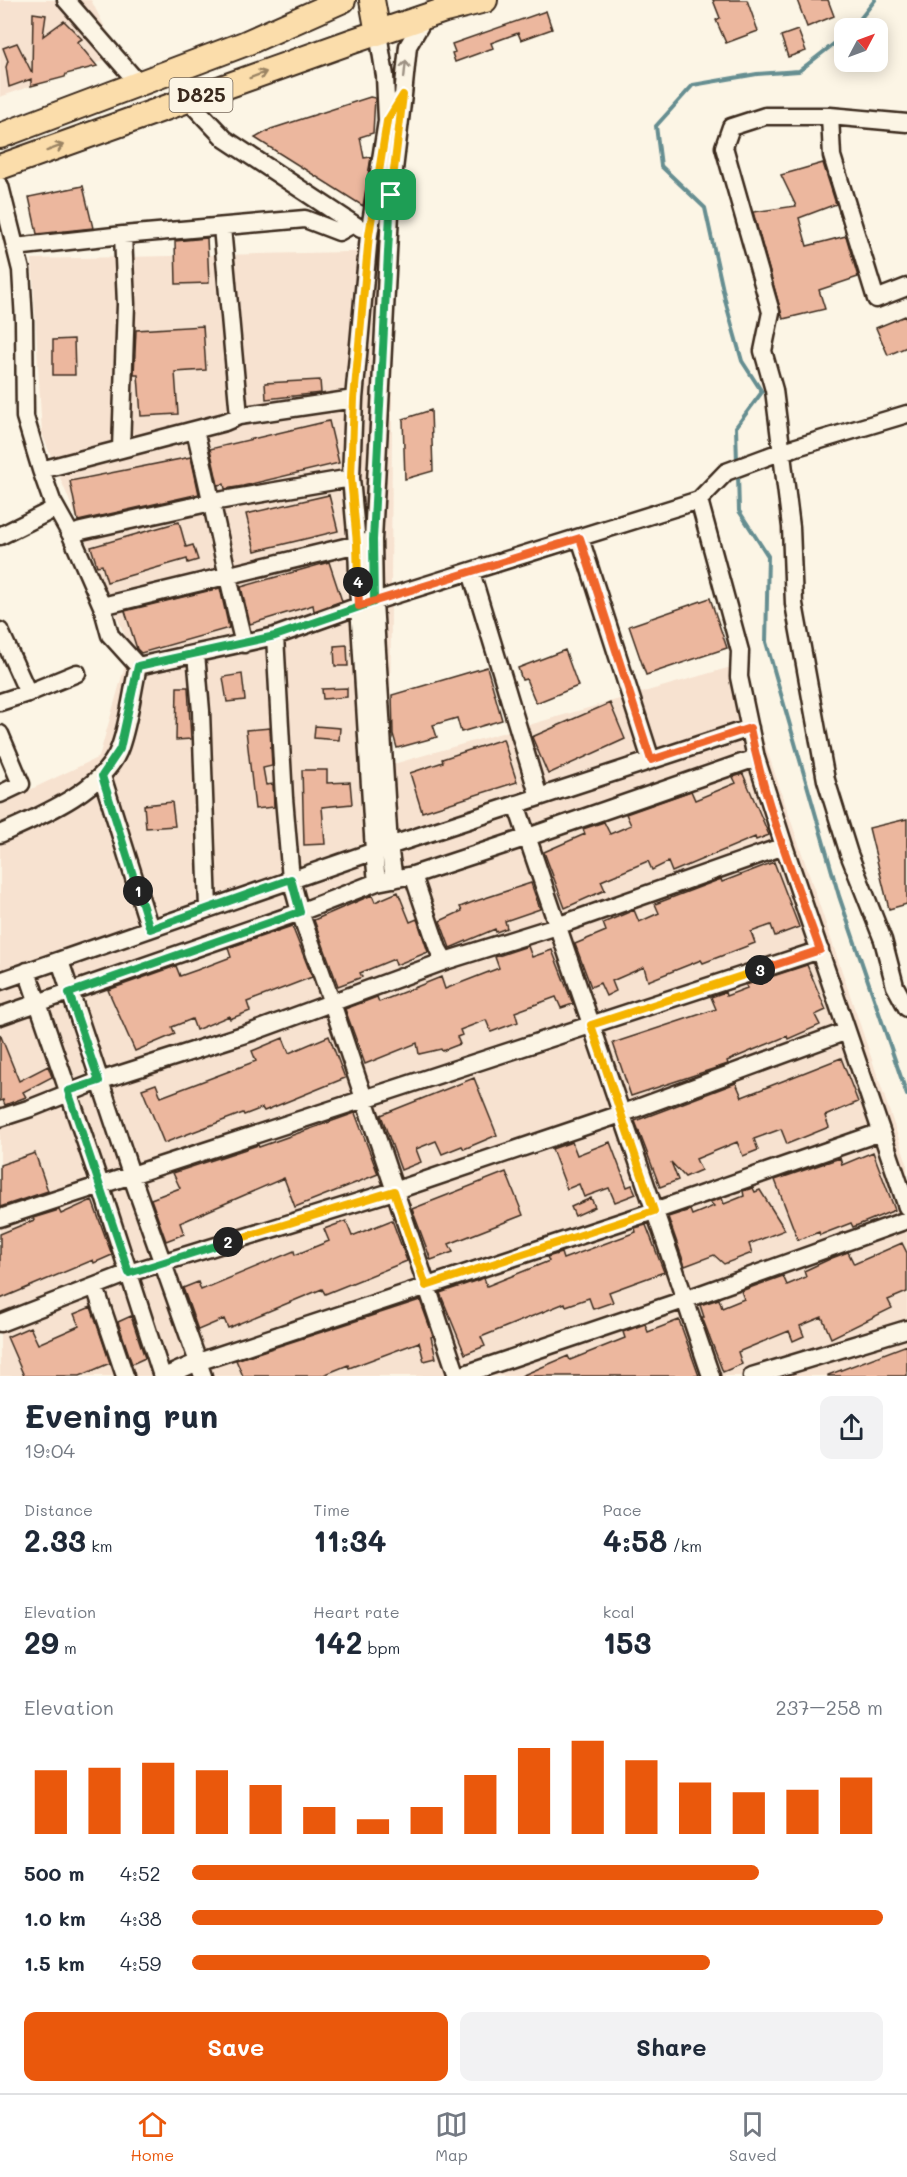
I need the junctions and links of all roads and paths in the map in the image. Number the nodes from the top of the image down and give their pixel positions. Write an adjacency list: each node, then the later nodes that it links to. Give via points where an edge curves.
1 (66, 0): 7 (street)
2 (343, 0): 7 (highway, D825)
3 (372, 0): 6 (highway)
4 (485, 0): 5 (highway, D825)
5 (423, 9): 6 (highway, D825); 8 (street, one-way to 5, via 408,46)
6 (378, 33): 9 (highway, D825, one-way to 6); 11 (street)
7 (139, 84): 13 (highway, D825)
8 (403, 95): 11 (street); 37 (street, via 391,195)
9 (188, 100): 14 (highway, D825, one-way to 9); 16 (street, via 225,139)
10 (830, 116): 12 (street); 22 (street, via 832,156 876,299); 28 (street, via 765,116 731,127 724,147 771,312 763,351 774,390)
11 (387, 121): 20 (street)
12 (907, 123)
13 (0, 136)
14 (0, 167)
15 (0, 186): 18 (street)
16 (353, 224): 17 (street, via 339,232 304,219); 20 (street)
17 (222, 227): 19 (street); 25 (street)
18 (5, 231): 21 (street)
19 (123, 235): 21 (street); 27 (street, via 126,304)
20 (369, 235): 23 (street)
21 (15, 247): 29 (street, via 24,310 25,417)
22 (907, 287)
23 (354, 399): 25 (street); 30 (street)
24 (907, 414): 28 (street)
25 (239, 416): 26 (street)
26 (195, 430): 27 (street); 32 (street)
27 (121, 449): 29 (street)
28 (780, 452): 31 (street, via 726,472); 77 (street, via 791,527 794,604 826,780 849,854 883,940 895,986)
29 (40, 470): 33 (street)
30 (351, 478): 32 (street); 37 (street)
31 (699, 500): 36 (street); 50 (street, via 740,651 739,676)
32 (212, 502): 34 (street); 39 (street)
33 (56, 508): 34 (street); 35 (street)
34 (71, 535): 41 (street)
35 (0, 536)
36 (580, 538): 38 (street); 53 (street)
37 (365, 542): 39 (street); 40 (street)
38 (471, 572): 40 (street); 56 (street)
39 (227, 575): 41 (street); 44 (street)
40 (366, 604): 43 (street); 61 (street)
41 (102, 606): 46 (street, via 110,634)
42 (0, 631): 48 (street)
43 (275, 636): 44 (street); 63 (street)
44 (244, 644): 45 (street)
45 (196, 654): 46 (street); 65 (street)
46 (138, 666): 54 (street, via 120,749)
47 (77, 673): 48 (street)
48 (28, 693): 49 (street)
49 (0, 702)
50 (750, 728): 52 (street); 53 (street)
51 (0, 734): 55 (street, via 21,784)
52 (756, 758): 59 (street); 60 (street)
53 (651, 760): 56 (street)
54 (102, 776): 58 (street, via 72,798); 68 (street)
55 (0, 794)
56 (540, 797): 57 (street)
57 (516, 804): 59 (street); 61 (street)
58 (0, 834)
59 (528, 837): 62 (street); 67 (street)
60 (784, 846): 67 (street); 69 (street)
61 (381, 848): 63 (street); 64 (street)
62 (413, 875): 64 (street); 71 (street)
63 (291, 879): 65 (street); 66 (street)
64 (386, 881): 66 (street)
65 (208, 908): 68 (street)
66 (300, 912): 74 (street); 76 (street)
67 (557, 926): 71 (street); 79 (street)
68 (150, 929): 70 (street)
69 (820, 950): 79 (street); 80 (street)
70 (60, 961): 72 (street); 74 (street)
71 (445, 961): 76 (street)
72 (27, 971): 73 (street); 75 (street)
73 (0, 981)
74 (69, 993): 75 (street); 81 (street)
75 (38, 1003): 78 (street); 82 (street)
76 (332, 1003): 81 (street); 83 (street)
77 (907, 1008)
78 (0, 1016)
79 (591, 1025): 83 (street); 84 (street)
80 (847, 1031): 84 (street); 86 (street)
81 (99, 1081): 82 (street); 87 (street)
82 (68, 1091): 85 (street); 88 (street)
83 (364, 1098): 87 (street); 89 (street)
84 (621, 1114): 89 (street); 91 (street)
85 (0, 1118)
86 (881, 1132): 90 (street); 91 (street)
87 (131, 1174): 88 (street); 94 (street)
88 (100, 1184): 92 (street); 95 (street)
89 (394, 1191): 94 (street); 96 (street)
90 (907, 1207)
91 (654, 1211): 96 (street); 98 (street)
92 (0, 1218)
93 (907, 1220): 98 (street)
94 (162, 1263): 95 (street); 101 (street)
95 (129, 1273): 97 (street); 103 (street)
96 (426, 1286): 101 (street); 105 (street)
97 (96, 1287): 99 (street); 102 (street)
98 (684, 1300): 105 (street); 106 (street)
99 (0, 1323)
100 (907, 1329): 107 (street)
101 (200, 1369): 104 (street)
102 (125, 1376)
103 (162, 1376)
104 (166, 1376)
105 (458, 1376)
106 (711, 1376)
107 (752, 1376)

